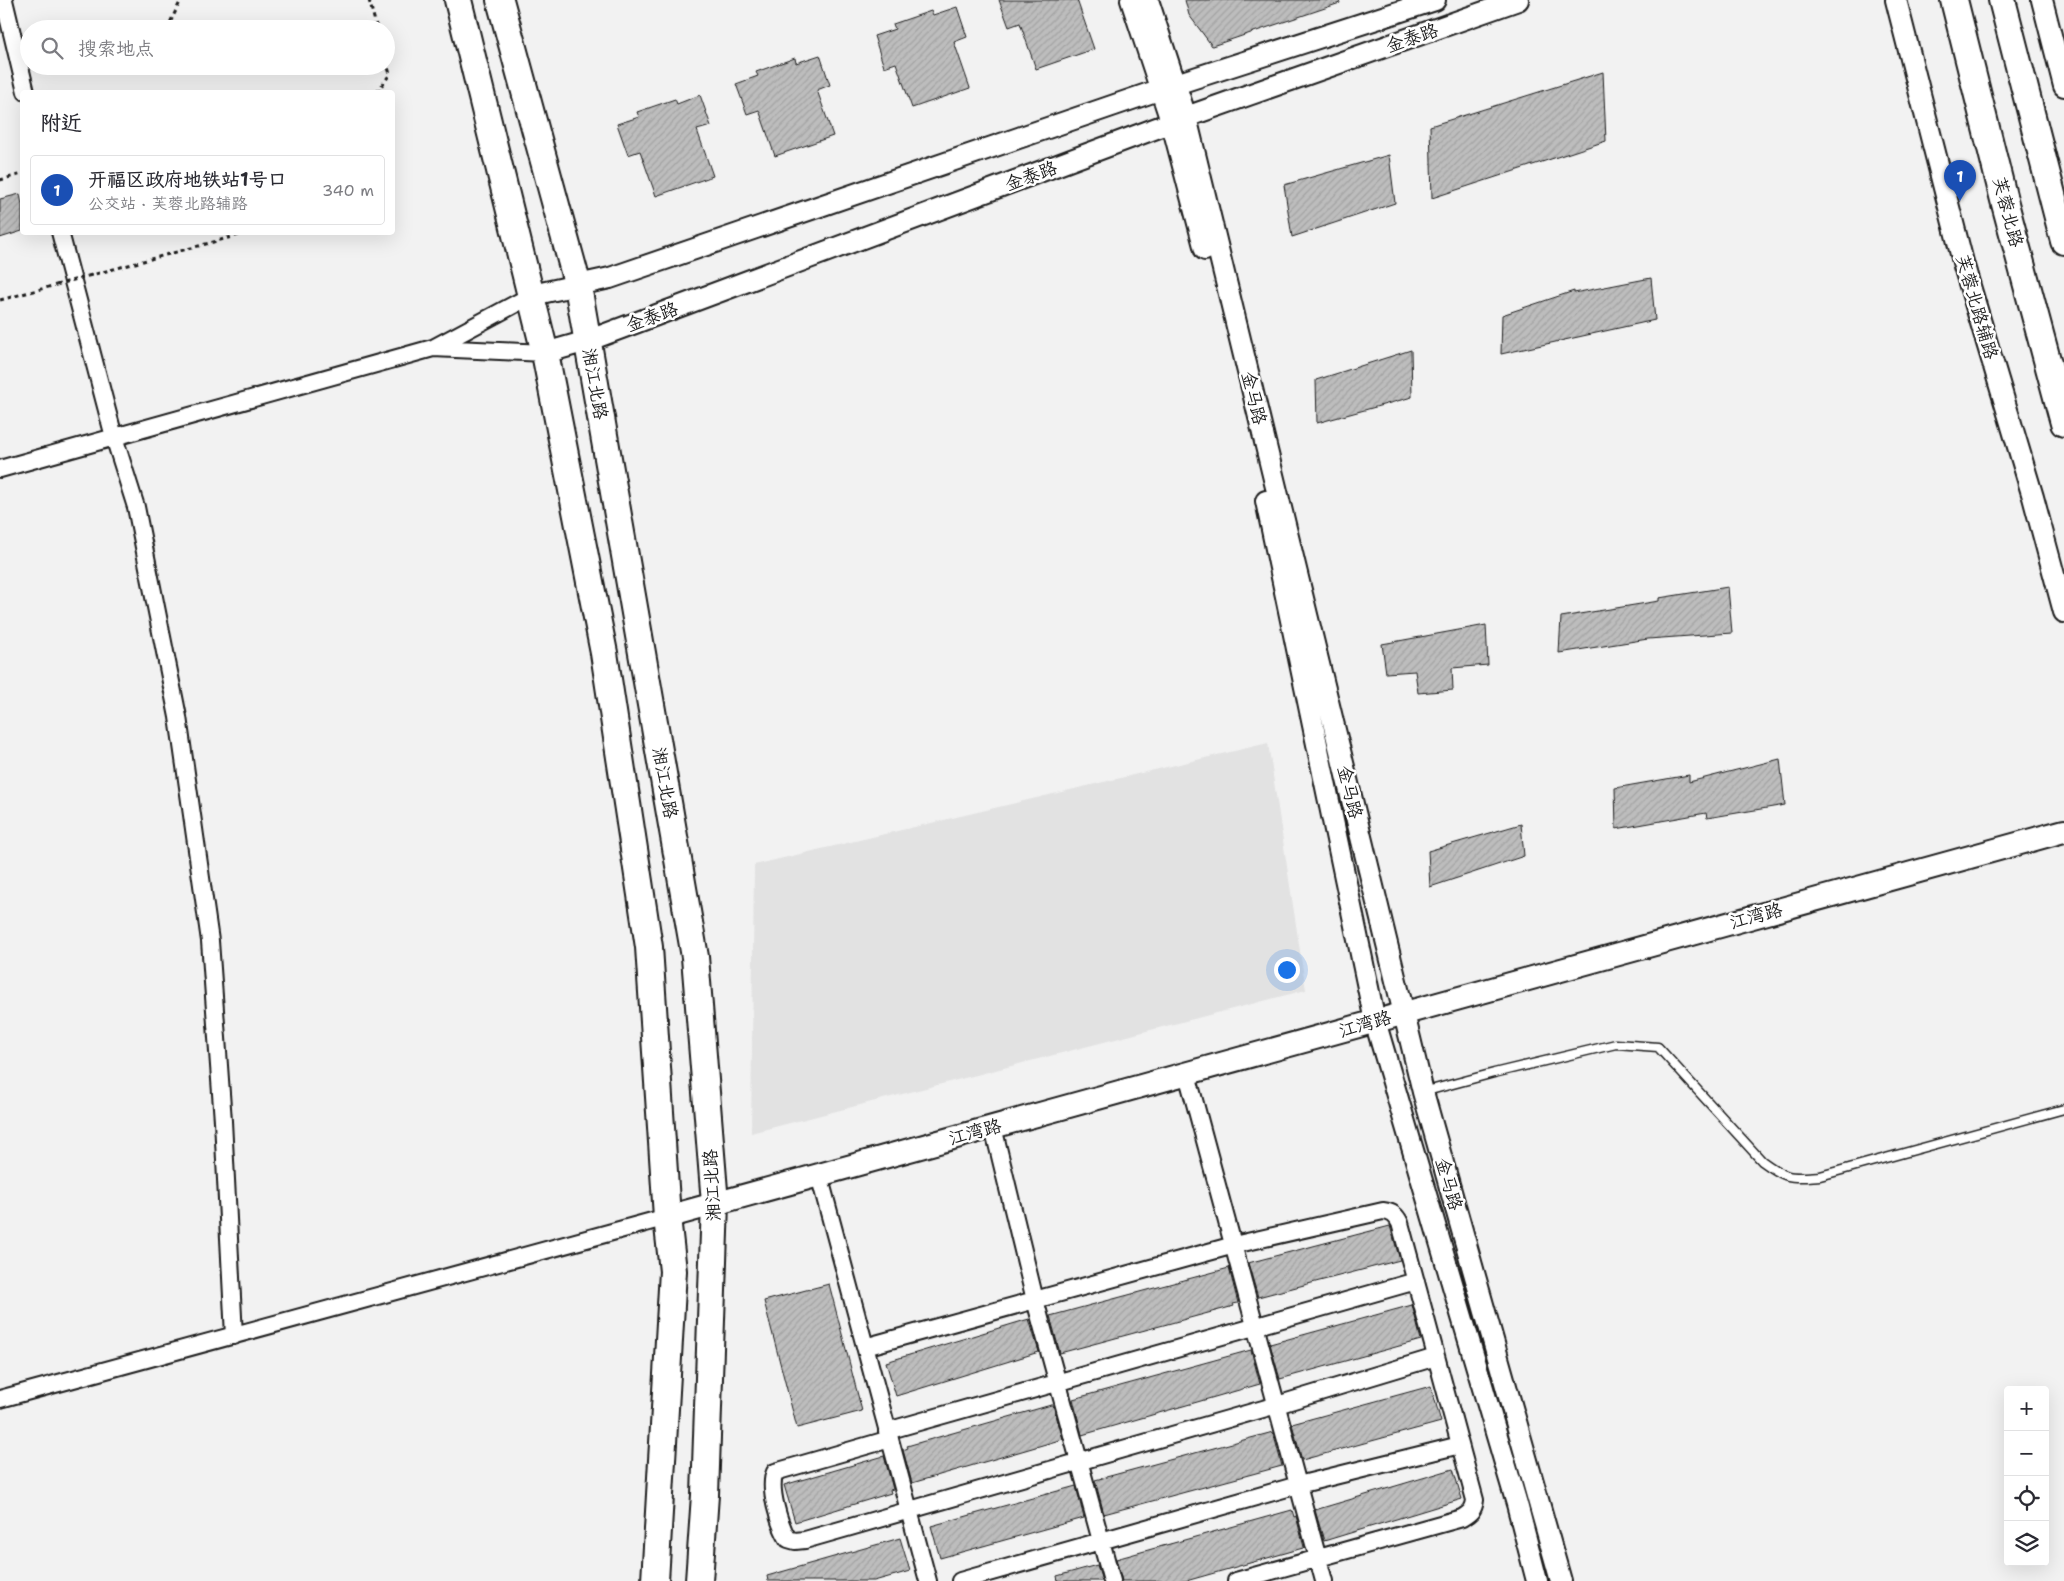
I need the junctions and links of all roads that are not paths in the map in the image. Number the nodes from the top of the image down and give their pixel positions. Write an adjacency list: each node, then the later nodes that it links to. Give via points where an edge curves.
1 (4, 0): 12 (street)
2 (458, 0): 21 (main road)
3 (500, 0): 20 (main road, 湘江北路)
4 (1131, 0): 14 (street, 金马路)
5 (1148, 0): 14 (street, 金马路)
6 (1434, 0): 14 (street)
7 (1518, 0): 17 (street, 金泰路)
8 (1896, 0): 28 (street, 芙蓉北路辅路, via 1964,266)
9 (1954, 0): 25 (main road, 芙蓉北路)
10 (2002, 0): 19 (main road)
11 (2042, 0): 15 (street)
12 (20, 67)
13 (22, 75): 16 (street)
14 (1168, 86): 17 (street, 金马路); 20 (street, via 610,278)
15 (2064, 86)
16 (26, 90)
17 (1179, 121): 22 (street, 金泰路); 30 (street, 金马路); 31 (street, 金马路, via 1248,415)
18 (61, 235): 26 (street)
19 (2064, 240)
20 (578, 286): 21 (street); 22 (main road, 湘江北路)
21 (532, 295): 23 (street); 24 (main road)
22 (588, 341): 24 (street, 金泰路); 37 (main road, 湘江北路, via 695,957)
23 (433, 348): 24 (street); 26 (street)
24 (545, 353): 38 (main road, via 604,653 648,947)
25 (2064, 423)
26 (114, 436): 27 (street); 43 (street, via 136,506 178,717 210,941)
27 (0, 469)
28 (2064, 612)
29 (2064, 831): 30 (main road, 江湾路)
30 (1404, 1013): 31 (main road, 江湾路); 33 (street, 金马路)
31 (1375, 1021): 32 (main road, 江湾路); 63 (street, 金马路)
32 (1187, 1074): 35 (main road, 江湾路); 39 (street)
33 (1423, 1092): 34 (lane, via 1616,1044 1658,1047 1762,1161 1791,1178 1820,1176); 64 (street, 金马路)
34 (2064, 1109)
35 (993, 1127): 36 (main road, 江湾路); 41 (street)
36 (819, 1175): 37 (main road, 江湾路); 44 (street)
37 (715, 1203): 38 (main road, 江湾路); 57 (main road, 湘江北路)
38 (667, 1217): 43 (street); 56 (main road, via 673,1271)
39 (1234, 1244): 40 (street, via 1389,1211 1400,1223); 41 (street); 42 (street)
40 (1416, 1280): 42 (street); 45 (street)
41 (1035, 1300): 44 (street); 46 (street)
42 (1256, 1326): 46 (street); 48 (street)
43 (234, 1336): 47 (street)
44 (865, 1347): 49 (street)
45 (1436, 1356): 48 (street); 50 (street)
46 (1058, 1382): 49 (street); 51 (street)
47 (0, 1399)
48 (1277, 1405): 51 (street); 52 (street)
49 (888, 1435): 53 (street); 53 (street, via 775,1472 772,1490 785,1533 788,1539 795,1541)
50 (1460, 1445): 52 (street); 55 (street, via 1475,1500 1470,1512 1462,1518)
51 (1079, 1461): 53 (street); 54 (street)
52 (1298, 1485): 54 (street); 55 (street)
53 (908, 1509): 58 (street)
54 (1101, 1540): 59 (street); 60 (street)
55 (1318, 1558): 61 (street); 62 (street)
56 (655, 1581)
57 (699, 1581)
58 (928, 1581)
59 (960, 1581)
60 (1112, 1581)
61 (1236, 1581)
62 (1324, 1581)
63 (1537, 1581)
64 (1560, 1581)

